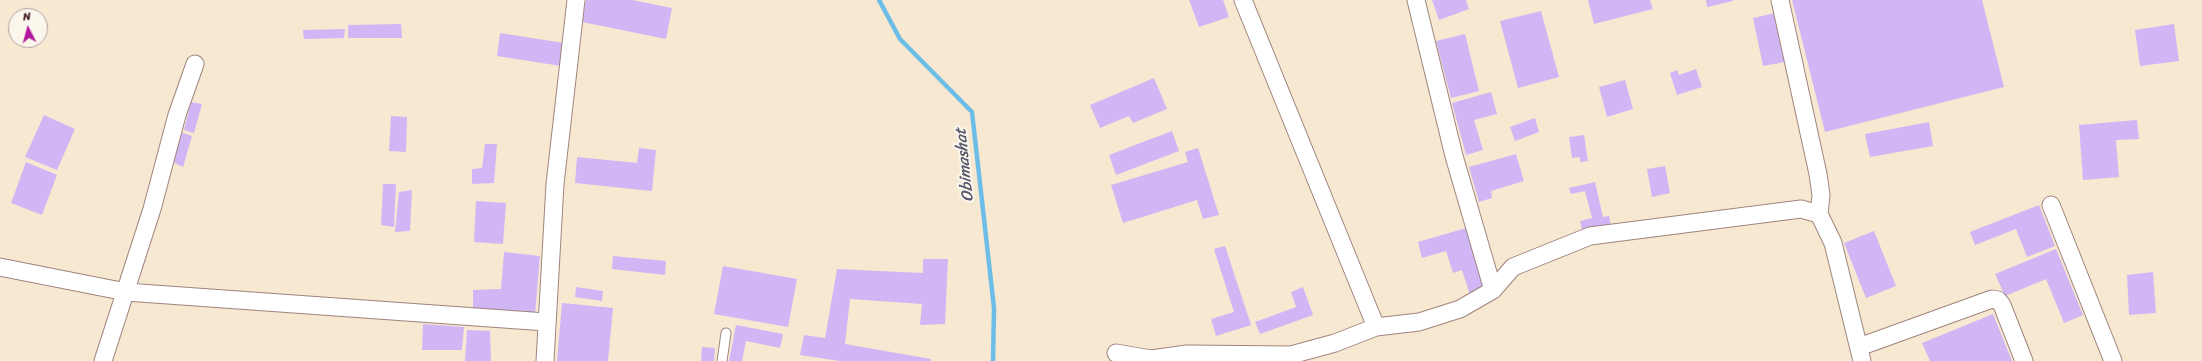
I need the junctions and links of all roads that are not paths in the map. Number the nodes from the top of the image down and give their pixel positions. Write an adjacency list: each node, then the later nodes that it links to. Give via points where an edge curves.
1 (576, 0): 11 (street, via 555,184)
2 (1243, 0): 12 (street)
3 (1416, 0): 9 (street, via 1454,156)
4 (1780, 0): 7 (street, via 1818,174 1821,195)
5 (195, 64): 10 (street, via 177,115 152,209)
6 (2051, 204): 20 (street)
7 (1819, 214): 9 (street, via 1801,209 1590,236 1513,267); 15 (street, via 1833,243)
8 (0, 267): 10 (street)
9 (1493, 290): 12 (street, via 1460,309 1419,322)
10 (126, 292): 11 (street); 16 (street)
11 (546, 322): 17 (street)
12 (1376, 327): 14 (street, via 1335,343 1291,355 1187,354 1151,360)
13 (726, 333): 18 (lane)
14 (1116, 353)
15 (1861, 354): 19 (street, via 1992,299 1998,300 2002,305)
16 (103, 361)
17 (545, 361)
18 (722, 361)
19 (2024, 361)
20 (2113, 361)

